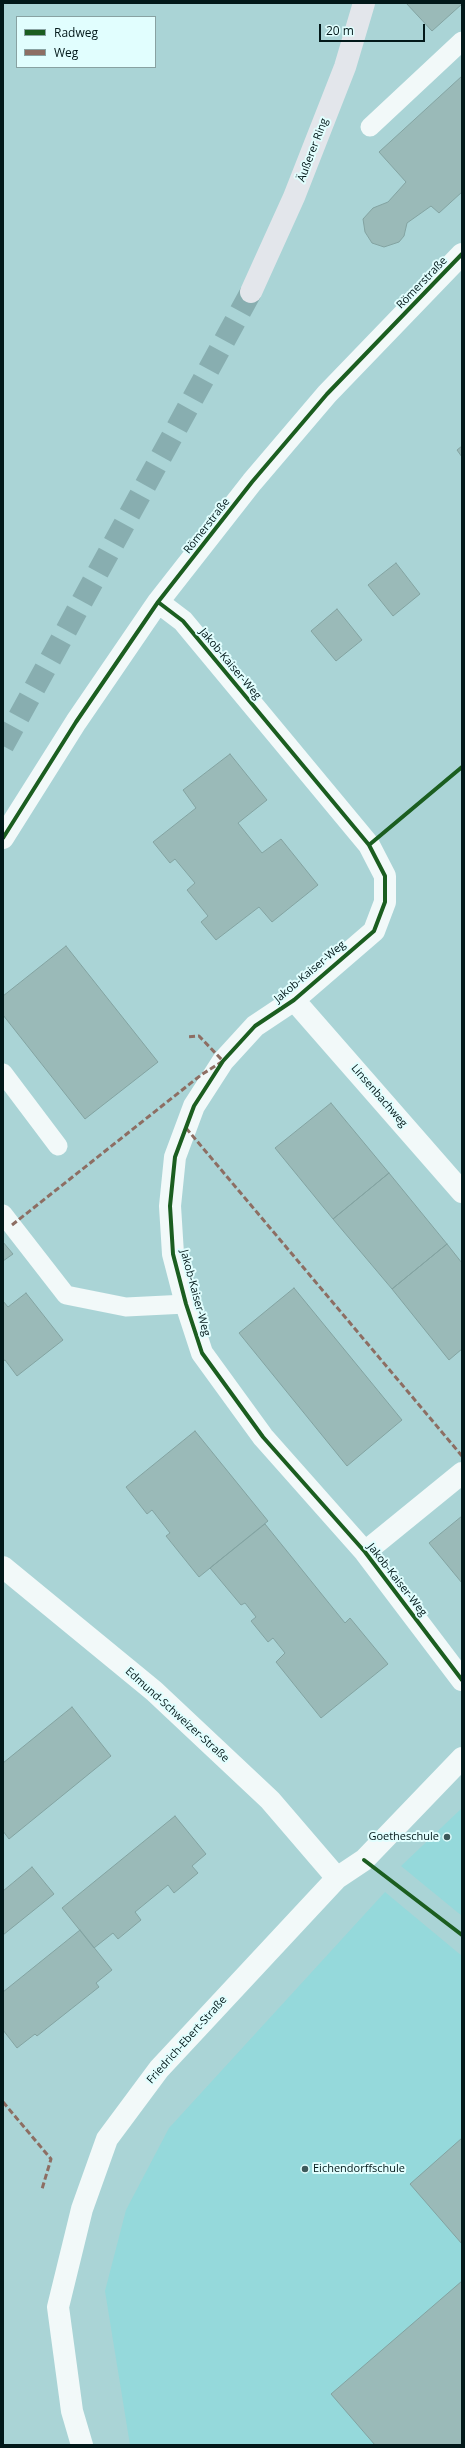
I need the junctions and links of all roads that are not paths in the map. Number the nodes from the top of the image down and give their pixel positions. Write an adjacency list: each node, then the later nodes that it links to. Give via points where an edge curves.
1 (364, 3): 5 (main road, Äußerer Ring, via 345,67 294,197)
2 (462, 41): 3 (lane)
3 (370, 127)
4 (462, 254): 6 (street, Römerstraße, via 302,422)
5 (251, 292)
6 (158, 602): 7 (street, Römerstraße, via 76,722); 8 (street, Jakob-Kaiser-Weg, via 184,621 364,839 385,876 385,902 374,931)
7 (3, 838)
8 (294, 1000): 11 (street, Linsenbachweg); 13 (street, Jakob-Kaiser-Weg, via 255,1026 223,1061 194,1106 175,1157 170,1206 174,1254)
9 (3, 1073): 10 (lane)
10 (58, 1146)
11 (462, 1192)
12 (3, 1214): 13 (lane, via 66,1295 126,1307)
13 (186, 1304): 15 (street, Jakob-Kaiser-Weg, via 202,1353 263,1437)
14 (462, 1473): 15 (street)
15 (365, 1552): 17 (street, Jakob-Kaiser-Weg)
16 (3, 1567): 19 (street, Edmund-Schweizer-Straße, via 170,1706 270,1800)
17 (462, 1680)
18 (462, 1758): 19 (street, Friedrich-Ebert-Straße, via 364,1860)
19 (337, 1878): 20 (street, Friedrich-Ebert-Straße, via 159,2069 108,2139 82,2209 58,2307 72,2411)
20 (82, 2445)

